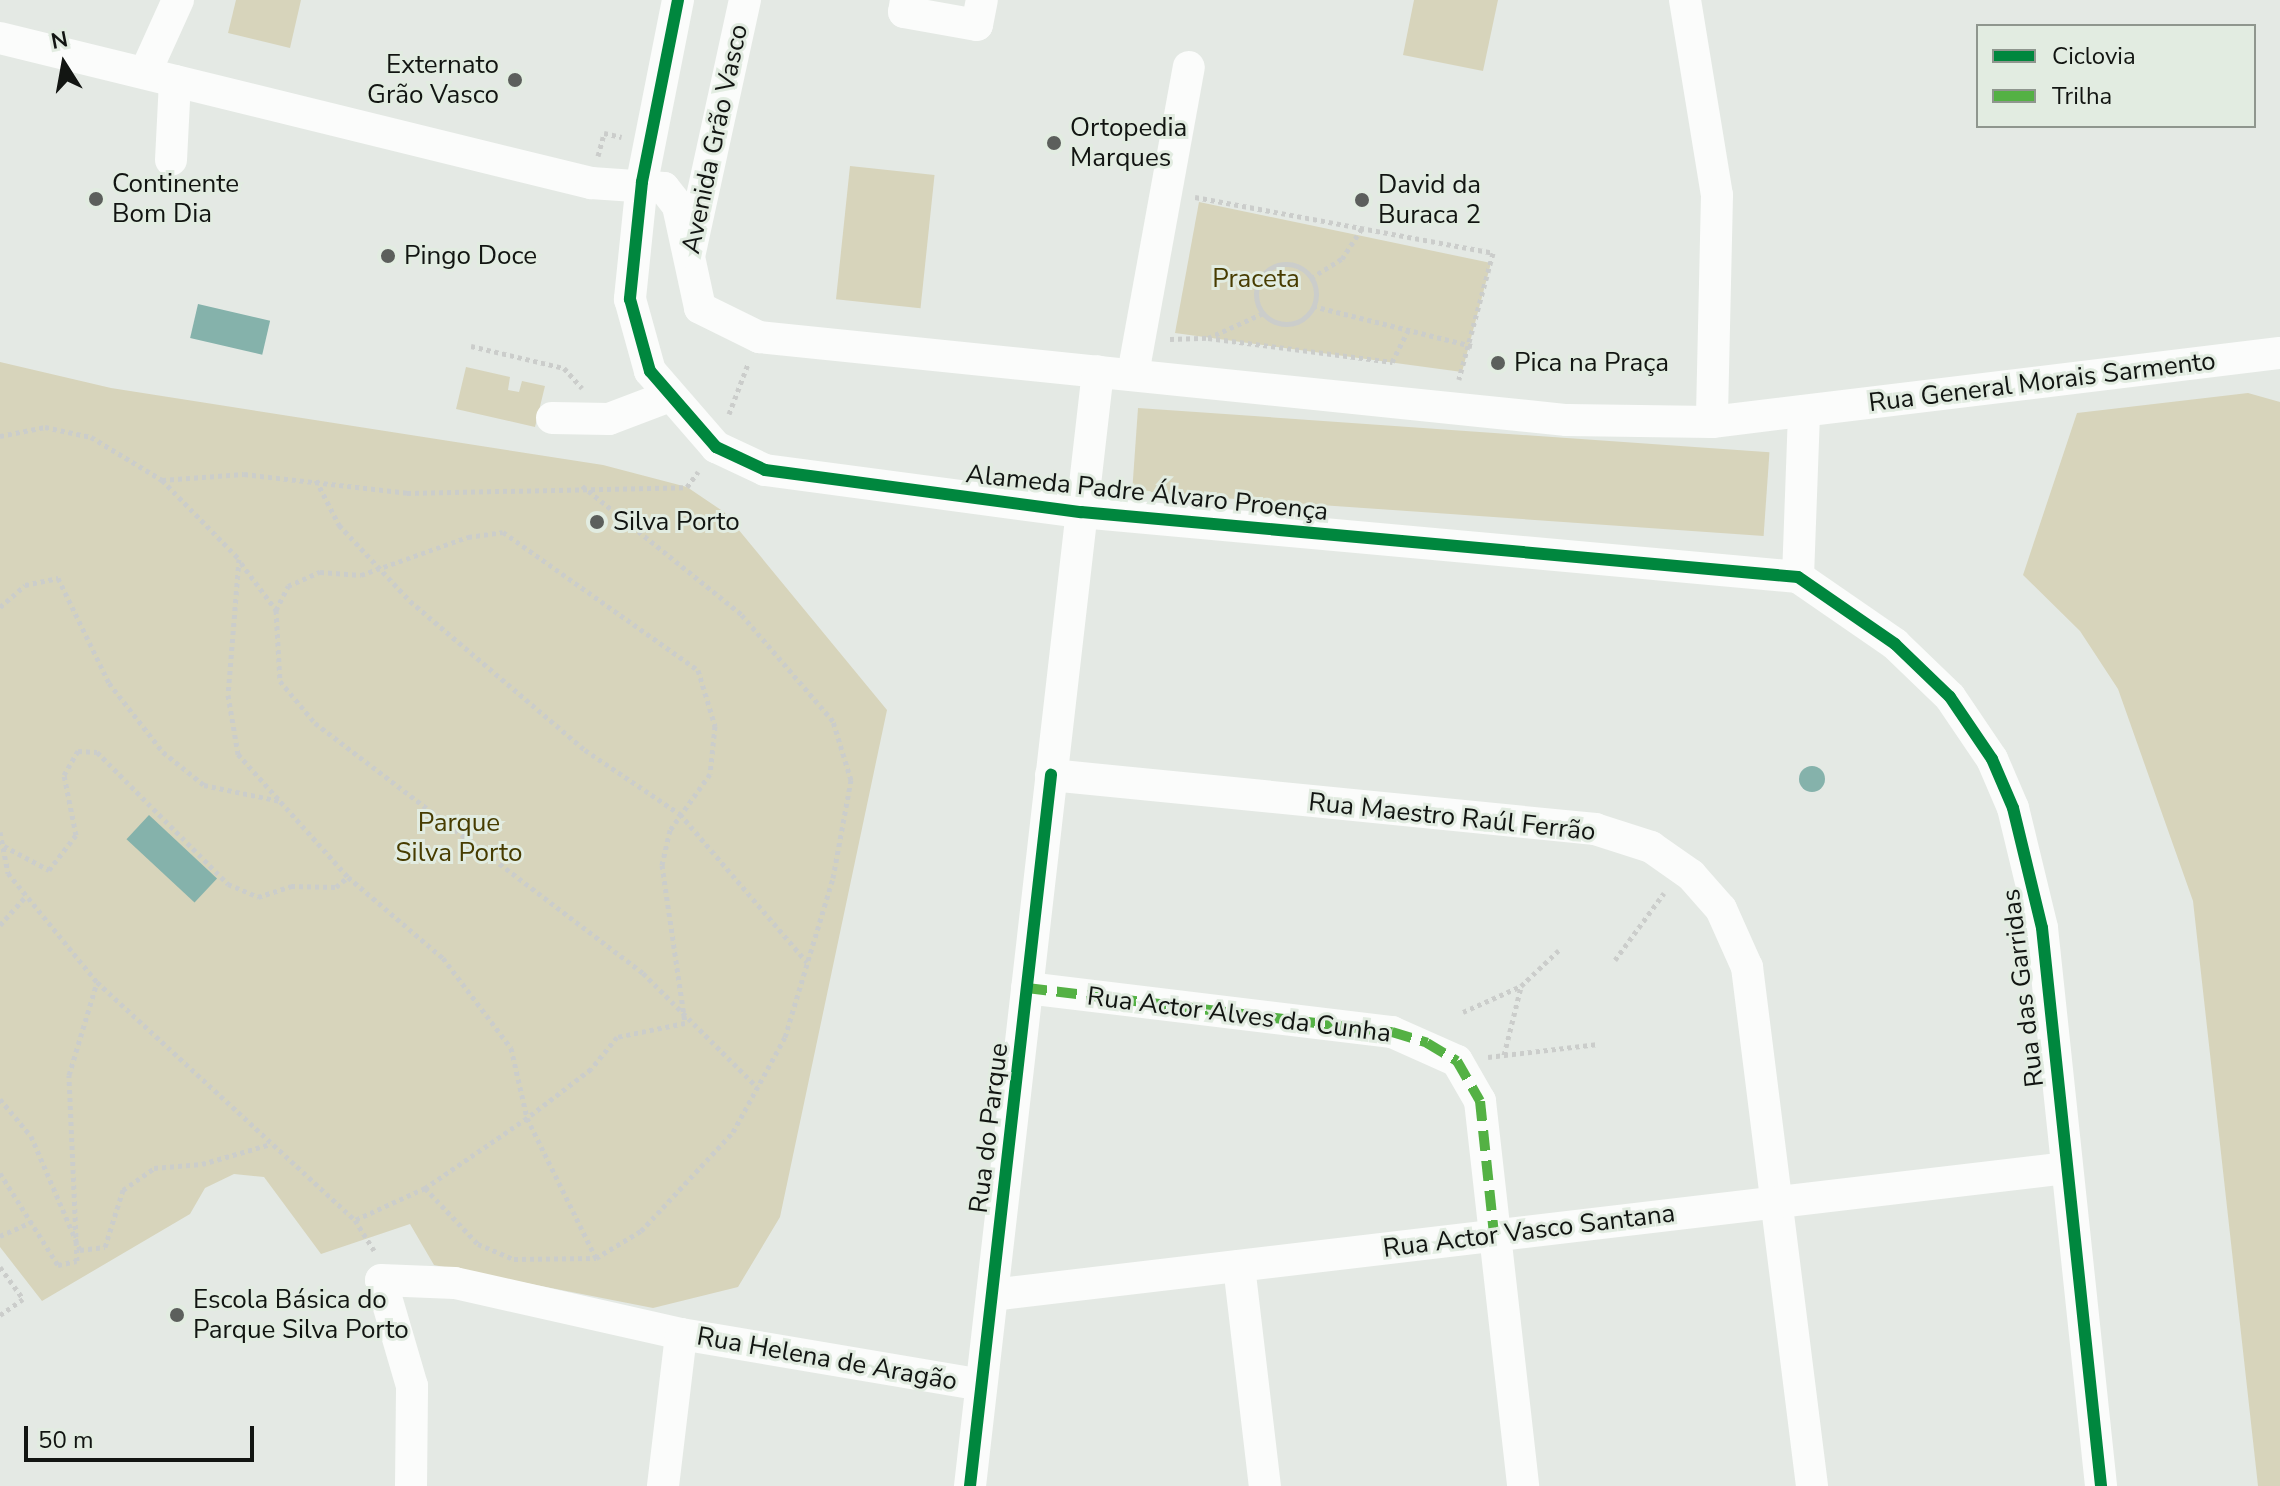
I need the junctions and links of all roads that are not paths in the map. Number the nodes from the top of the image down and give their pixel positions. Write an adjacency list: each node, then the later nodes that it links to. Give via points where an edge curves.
1 (178, 0): 9 (street)
2 (678, 0): 11 (street)
3 (745, 0): 12 (street, Avenida Grão Vasco)
4 (906, 0): 5 (street, via 904,12 977,25)
5 (982, 0)
6 (1685, 0): 19 (street, via 1717,195)
7 (0, 38): 9 (street)
8 (1189, 67): 15 (street)
9 (160, 77): 10 (street); 11 (street, via 591,183)
10 (171, 160)
11 (642, 182): 12 (street, Avenida Grão Vasco, via 664,188 678,206); 16 (street, Alameda Padre Álvaro Proença, via 630,256 636,333)
12 (687, 267): 14 (street, via 700,308 759,337)
13 (2280, 353): 17 (street, Rua General Morais Sarmento)
14 (1098, 371): 15 (street); 20 (street, Rua do Parque)
15 (1133, 374): 19 (street, via 1567,420)
16 (667, 397): 18 (street, via 609,419); 20 (street, Alameda Padre Álvaro Proença, via 716,447 765,470)
17 (1804, 411): 19 (street); 21 (street)
18 (552, 418)
19 (1712, 422)
20 (1081, 512): 21 (street, Alameda Padre Álvaro Proença); 22 (street, Rua do Parque)
21 (1798, 577): 24 (street, Rua das Garridas, via 1917,665 1950,697 1992,759 2027,854 2042,928)
22 (1051, 775): 23 (street, Rua do Parque); 25 (street, Rua Maestro Raúl Ferrão, via 1595,829 1651,847 1682,868 1721,909 1747,967)
23 (1027, 988): 26 (street, Rua Actor Alves da Cunha, via 1392,1032 1457,1061 1480,1101); 28 (street, Rua do Parque)
24 (2066, 1168): 25 (street, Rua Actor Vasco Santana); 37 (street, Rua das Garridas)
25 (1779, 1202): 26 (street, Rua Actor Vasco Santana); 36 (street, Rua Maestro Raúl Ferrão)
26 (1494, 1235): 27 (street, Rua Actor Vasco Santana); 35 (street)
27 (1239, 1266): 28 (street, Rua Actor Vasco Santana); 34 (street)
28 (992, 1295): 30 (street, Rua do Parque)
29 (681, 1334): 30 (street, Rua Helena de Aragão); 31 (street, via 455,1283 381,1280 412,1386); 32 (street, Rua Helena de Aragão)
30 (981, 1385): 33 (street, Rua do Parque)
31 (411, 1486)
32 (663, 1486)
33 (970, 1486)
34 (1265, 1486)
35 (1523, 1486)
36 (1812, 1486)
37 (2101, 1486)

